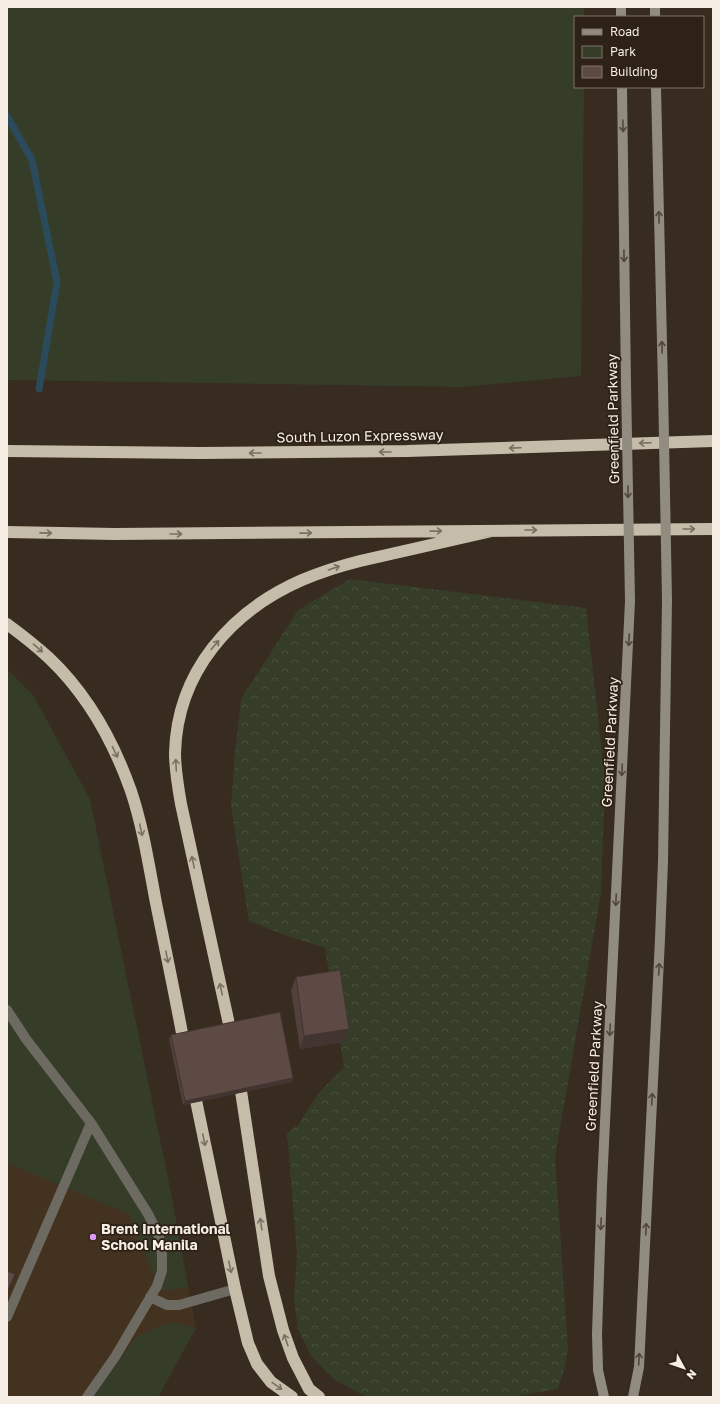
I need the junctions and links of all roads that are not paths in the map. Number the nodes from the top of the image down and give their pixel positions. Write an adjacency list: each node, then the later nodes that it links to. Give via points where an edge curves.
1 (622, 88): 21 (main road, Greenfield Parkway, one-way to 21, bridge, via 630,601 597,1334 598,1370)
2 (656, 88): 22 (main road, one-way to 2, bridge, via 639,1367 663,861 667,600)
3 (713, 440): 4 (highway, South Luzon Expressway, one-way to 4, via 408,451)
4 (7, 451)
5 (713, 529): 6 (highway, one-way to 5)
6 (492, 531): 7 (highway, one-way to 6, via 115,534); 10 (highway, one-way to 6, via 176,776 175,752 181,709 187,690 210,650 226,631 265,600 303,580 360,561)
7 (7, 532)
8 (7, 624): 11 (highway, one-way to 11, via 28,639 69,680 103,728 117,756 131,792 142,832)
9 (7, 1010): 14 (lane, via 26,1039)
10 (234, 1050)
11 (188, 1061)
12 (236, 1064): 20 (highway, one-way to 12, via 309,1389 293,1358 269,1276)
13 (191, 1075): 15 (highway, one-way to 15)
14 (91, 1123): 16 (lane, via 159,1236 162,1271); 17 (lane)
15 (235, 1289): 16 (lane, via 179,1305 167,1305); 19 (highway, one-way to 19, via 248,1343 257,1364 271,1382)
16 (150, 1297): 18 (lane)
17 (7, 1317)
18 (87, 1397)
19 (292, 1397)
20 (319, 1397)
21 (604, 1397)
22 (633, 1397)

